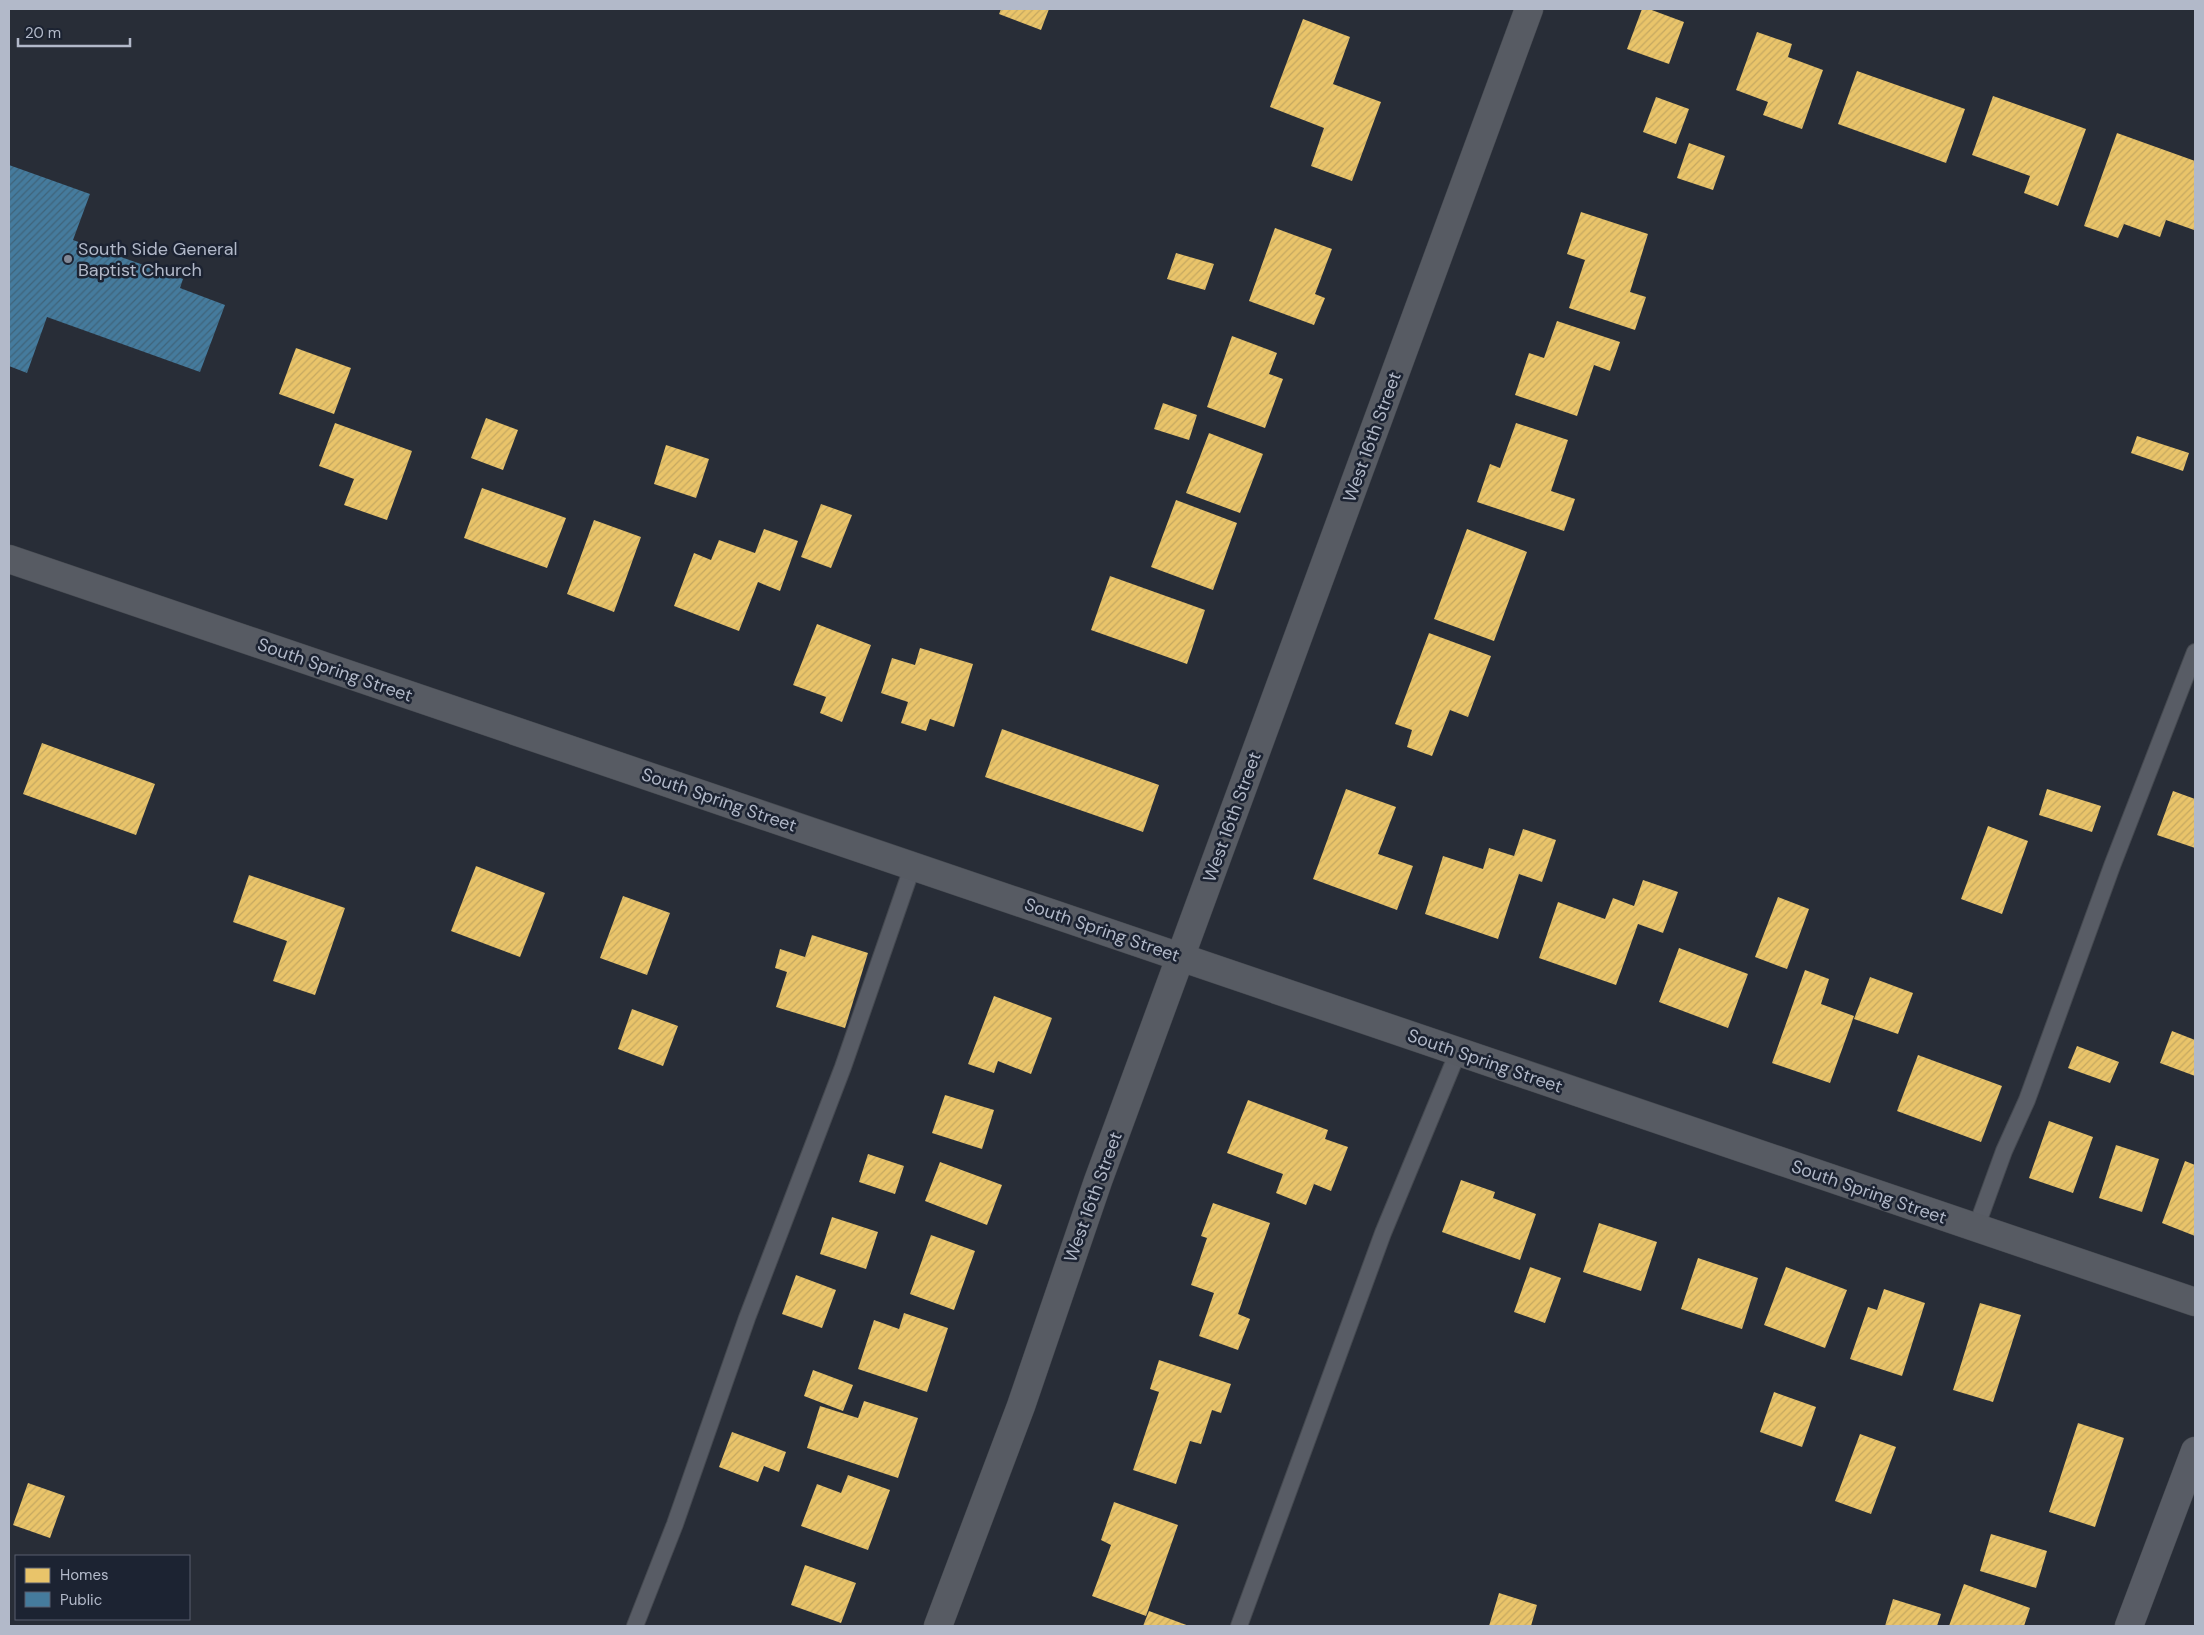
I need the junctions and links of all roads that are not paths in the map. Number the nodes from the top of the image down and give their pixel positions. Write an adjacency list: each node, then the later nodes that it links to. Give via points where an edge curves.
1 (1529, 9): 5 (street, West 16th Street)
2 (9, 559): 4 (street, South Spring Street)
3 (2195, 652): 7 (lane)
4 (913, 865): 5 (street, South Spring Street); 10 (lane, via 843,1067)
5 (1181, 957): 6 (street, South Spring Street); 11 (street, West 16th Street, via 1021,1406)
6 (1458, 1052): 7 (street, South Spring Street); 12 (lane, via 1382,1233)
7 (1976, 1228): 8 (street, South Spring Street)
8 (2195, 1302)
9 (2195, 1451): 13 (street)
10 (635, 1626)
11 (938, 1626)
12 (1239, 1626)
13 (2129, 1626)

